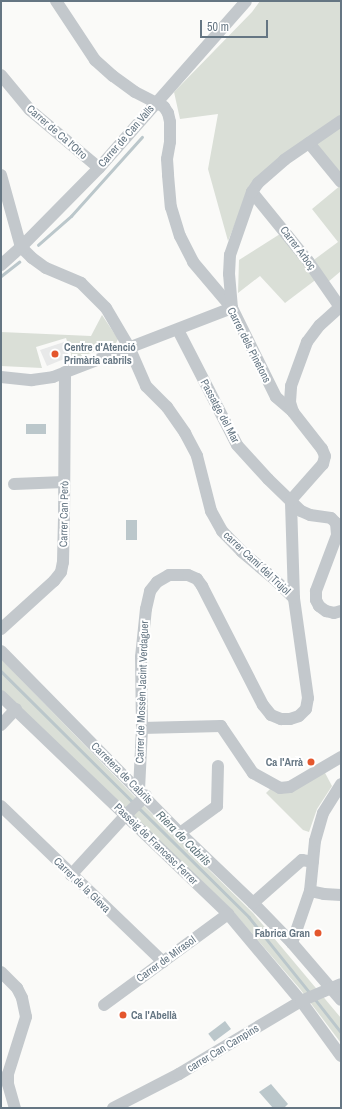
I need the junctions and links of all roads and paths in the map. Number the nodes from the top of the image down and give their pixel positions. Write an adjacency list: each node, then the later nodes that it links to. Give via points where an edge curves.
1 (56, 1): 4 (street, Carrer dels Pinetons, via 95,60 135,92)
2 (246, 1): 4 (street, Carrer de Can Valls)
3 (1, 75): 7 (street, Carrer de Ca l'Otro, via 30,110)
4 (156, 102): 7 (street, Carrer de Can Valls); 14 (street, Carrer dels Pinetons, via 164,107 170,122 168,175 171,207 180,236 193,262)
5 (341, 121): 6 (street)
6 (309, 143): 9 (street); 10 (street, via 284,160 258,183)
7 (99, 168): 11 (street, Carrer de Can Valls)
8 (1, 175): 11 (street)
9 (341, 182)
10 (252, 192): 13 (street, Carrer Arboç); 14 (street, via 230,255)
11 (21, 247): 12 (street, Carrer de Can Valls); 16 (street, carrer Camí del Trujol, via 46,268 81,283 94,294 106,308)
12 (1, 265)
13 (341, 306): 19 (street, via 320,325 307,342 291,386 290,402)
14 (232, 308): 15 (street); 19 (street, Carrer dels Pinetons, via 276,397)
15 (178, 330): 16 (street); 22 (street, Passatge del Mar, via 237,445)
16 (130, 347): 17 (street); 23 (street, carrer Camí del Trujol, via 146,386 167,407 185,432 197,456 211,511 222,531)
17 (65, 372): 18 (street, via 42,379); 20 (street, Carrer Can Però)
18 (1, 377)
19 (293, 412): 22 (street, via 325,456 323,464)
20 (64, 482): 21 (street); 25 (street, Carrer Can Però, via 63,562 60,572 54,581)
21 (14, 484)
22 (291, 500): 23 (street, Carrer de Mossèn Jacint Verdaguer); 24 (street, Passatge del Mar, via 302,511 310,515 331,518 336,523 337,535 316,591 316,600 326,611)
23 (294, 598): 30 (street, Carrer de Mossèn Jacint Verdaguer, via 308,698 306,709 299,716 281,719 271,714 263,705 197,579 179,574 169,575 157,582 150,591 146,609 142,657)
24 (341, 612)
25 (1, 630)
26 (1, 651): 34 (street, Carretera de Cabrils)
27 (1, 696): 28 (street, Passeig de Francesc Ferrer)
28 (16, 708): 29 (street); 36 (street, Passeig de Francesc Ferrer)
29 (1, 725)
30 (142, 728): 31 (street, via 221,726 253,773 280,788 290,788); 34 (street, Carrer de Mossèn Jacint Verdaguer)
31 (341, 757)
32 (218, 766): 37 (street, via 217,806)
33 (341, 784): 38 (street, via 323,813 315,840)
34 (142, 796): 36 (street); 37 (street, Carretera de Cabrils)
35 (1, 806): 39 (street, Carrer de la Gleva)
36 (128, 813): 39 (street); 43 (street, Passeig de Francesc Ferrer)
37 (180, 833): 42 (street, Carretera de Cabrils)
38 (313, 862): 40 (street); 42 (street, via 302,860)
39 (71, 875): 45 (street, Carrer de la Gleva)
40 (310, 891): 41 (street); 44 (street)
41 (341, 895)
42 (253, 903): 44 (street, Carretera de Cabrils)
43 (228, 914): 45 (street, Carrer de Mirasol); 48 (street, Passeig de Francesc Ferrer)
44 (292, 943): 47 (street, Carretera de Cabrils)
45 (163, 962): 50 (street, Carrer de Mirasol)
46 (1, 972): 52 (street, via 17,988 26,1017 8,1074 8,1084)
47 (332, 988): 48 (street, carrer Can Campins); 49 (street, Carretera de Cabrils)
48 (304, 999): 51 (street, Passeig de Francesc Ferrer); 53 (street, carrer Can Campins, via 180,1074)
49 (341, 1000)
50 (104, 1005)
51 (341, 1056)
52 (15, 1108)
53 (113, 1108)

